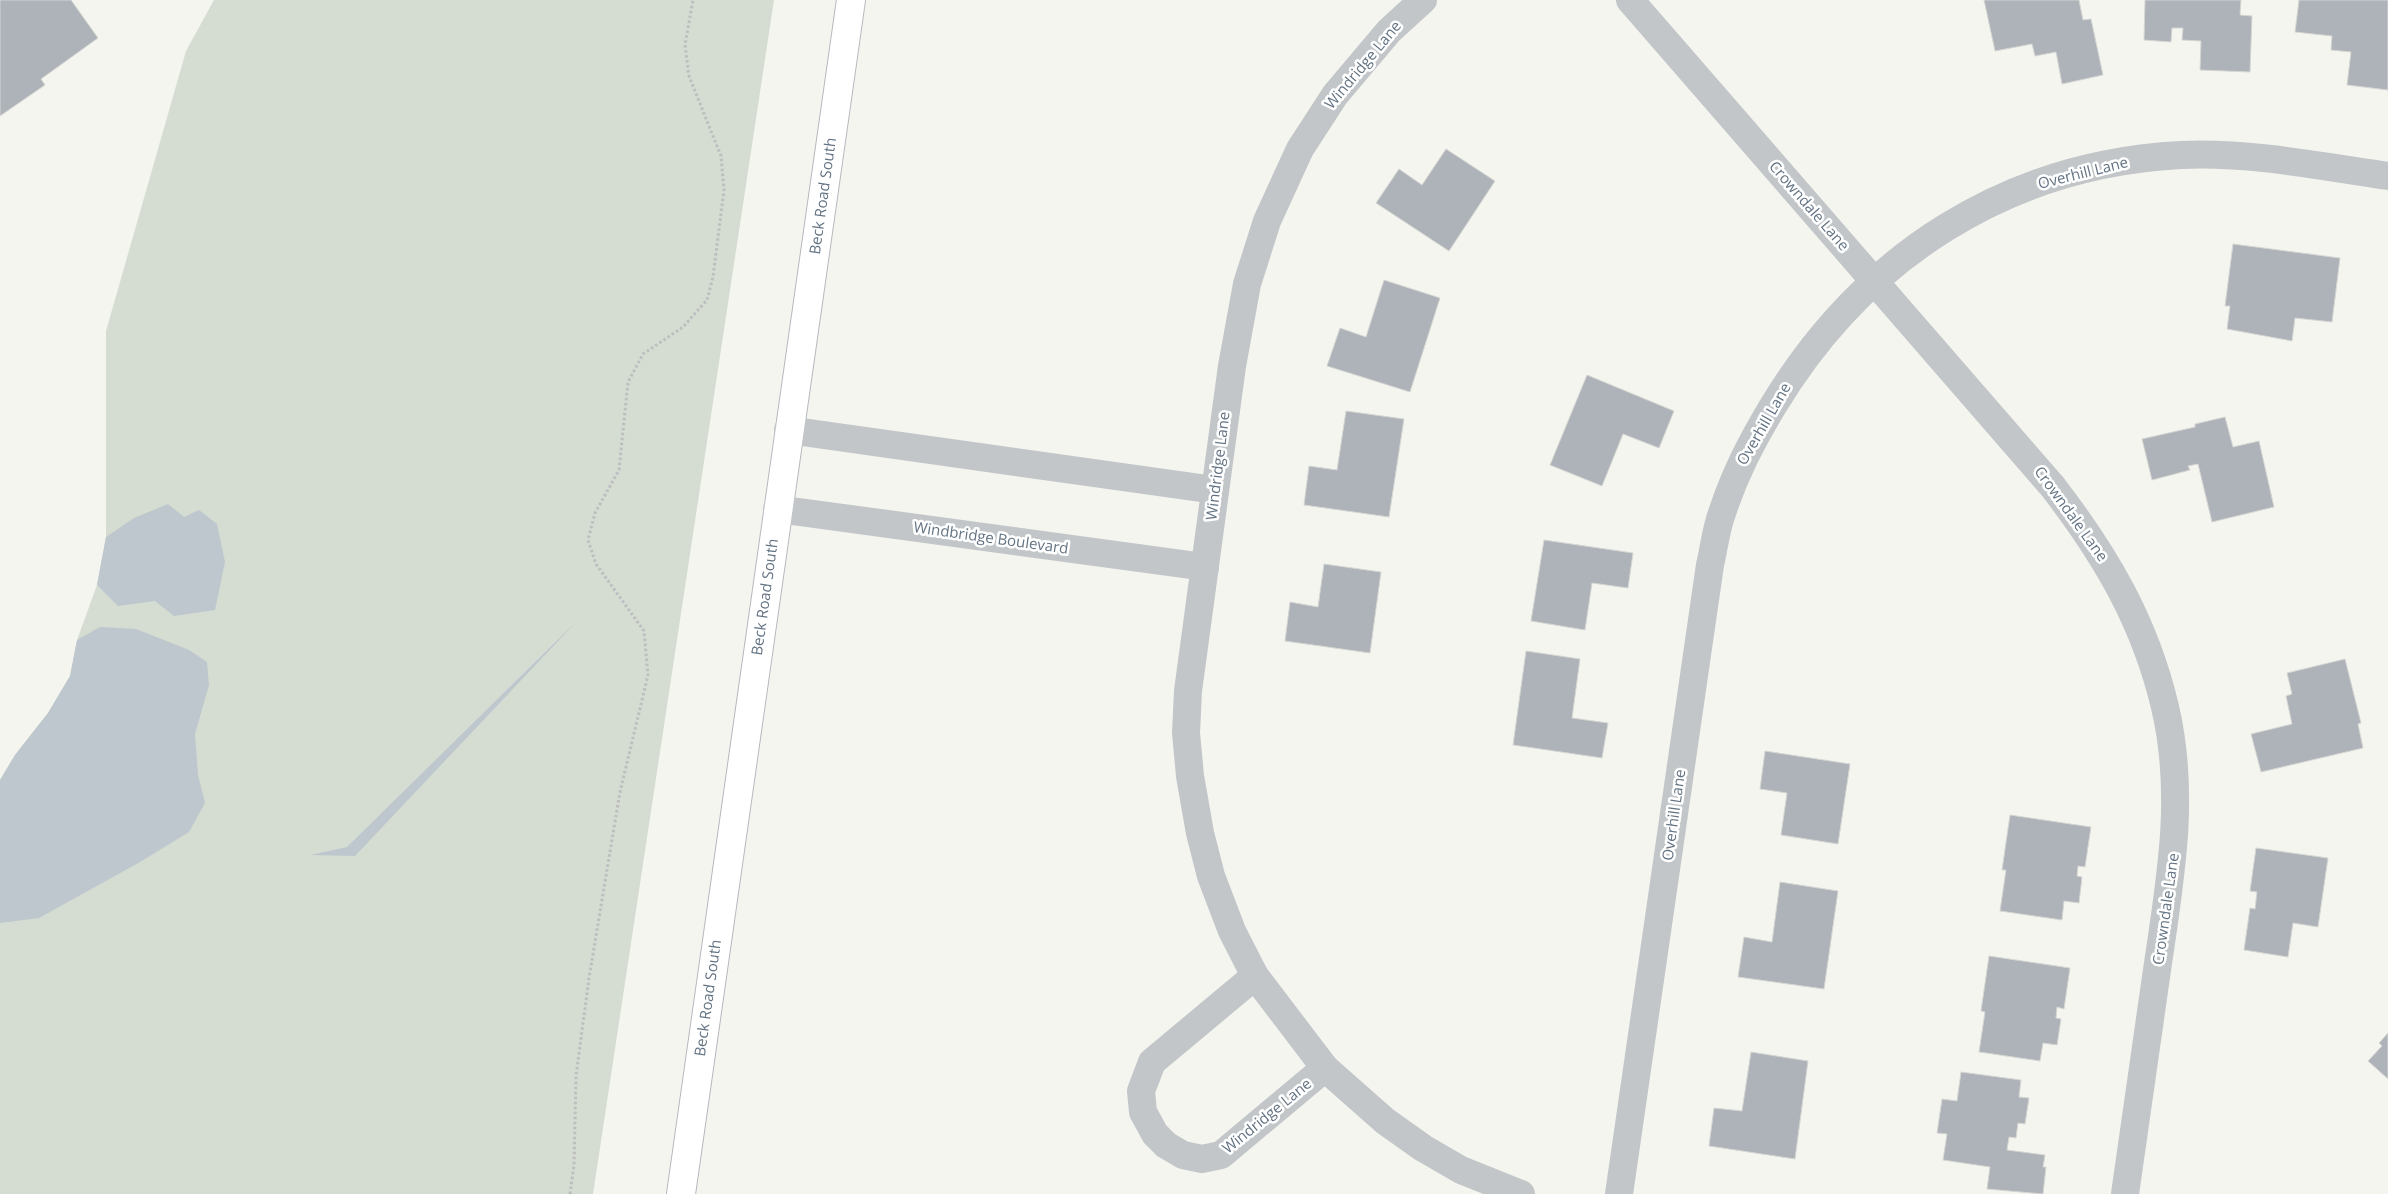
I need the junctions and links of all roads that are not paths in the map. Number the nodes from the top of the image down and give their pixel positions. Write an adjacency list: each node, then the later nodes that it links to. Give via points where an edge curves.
1 (851, 0): 6 (main road, Beck Road South)
2 (1423, 0): 7 (street, Windridge Lane, via 1389,31 1335,95 1300,149 1267,221 1247,284)
3 (1630, 0): 5 (street, Crowndale Lane)
4 (2388, 176): 5 (street, Overhill Lane, via 2271,159 2226,156 2182,155 2093,168 2010,194 1970,213 1933,234)
5 (1874, 280): 14 (street, Overhill Lane, via 1825,330 1788,382 1744,455 1721,514 1710,565); 15 (street, Crowndale Lane, via 2054,486 2090,535 2134,615 2165,708 2176,776 2175,846)
6 (788, 430): 7 (street); 8 (main road, Beck Road South)
7 (1215, 490): 9 (street, Windridge Lane)
8 (777, 509): 9 (street, Windbridge Boulevard); 12 (main road, Beck Road South)
9 (1205, 567): 10 (street, Windridge Lane, via 1188,691 1186,733 1190,776 1212,876 1232,931)
10 (1255, 976): 11 (street, Windridge Lane); 11 (street, Windridge Lane, via 1152,1062 1141,1091 1143,1112 1155,1134 1183,1155 1202,1159 1220,1155)
11 (1325, 1068): 13 (street, Windridge Lane, via 1385,1122 1423,1148 1461,1170)
12 (681, 1194)
13 (1521, 1194)
14 (1619, 1194)
15 (2125, 1194)

